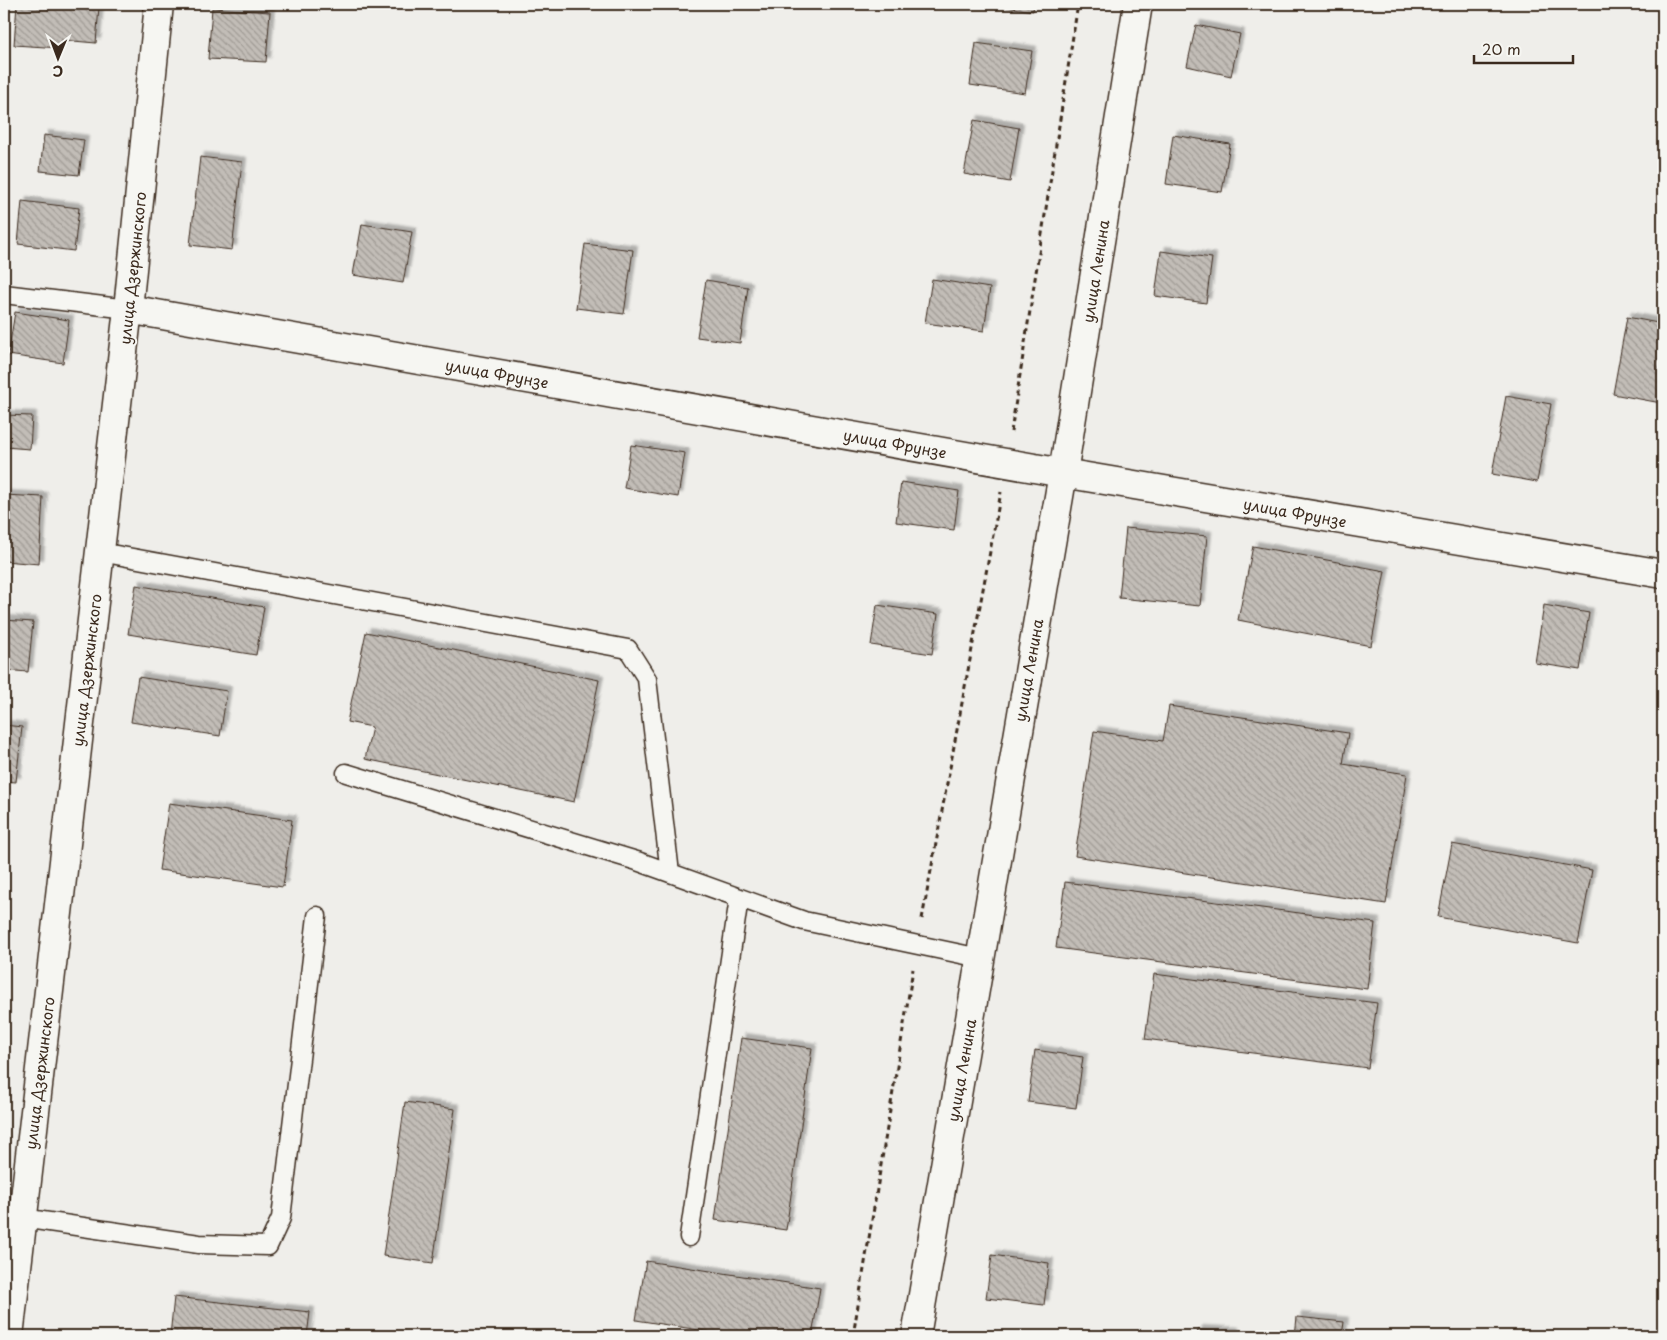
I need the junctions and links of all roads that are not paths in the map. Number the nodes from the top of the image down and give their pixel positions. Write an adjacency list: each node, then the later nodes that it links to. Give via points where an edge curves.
1 (159, 4): 4 (street, улица Дзержинского)
2 (1138, 4): 5 (street, улица Ленина)
3 (4, 294): 4 (lane)
4 (128, 309): 5 (street, улица Фрунзе); 6 (street, улица Дзержинского)
5 (1063, 472): 7 (street, улица Фрунзе); 12 (street, улица Ленина)
6 (100, 552): 9 (lane, via 628,649 647,679); 13 (street, улица Дзержинского)
7 (1663, 574)
8 (346, 773): 9 (lane)
9 (670, 873): 10 (lane)
10 (739, 898): 12 (lane, via 804,921); 14 (lane)
11 (318, 916): 13 (lane, via 282,1218 268,1246 199,1244)
12 (980, 958): 16 (street, улица Ленина)
13 (22, 1218): 15 (street, улица Дзержинского)
14 (689, 1236)
15 (9, 1336)
16 (916, 1336)

